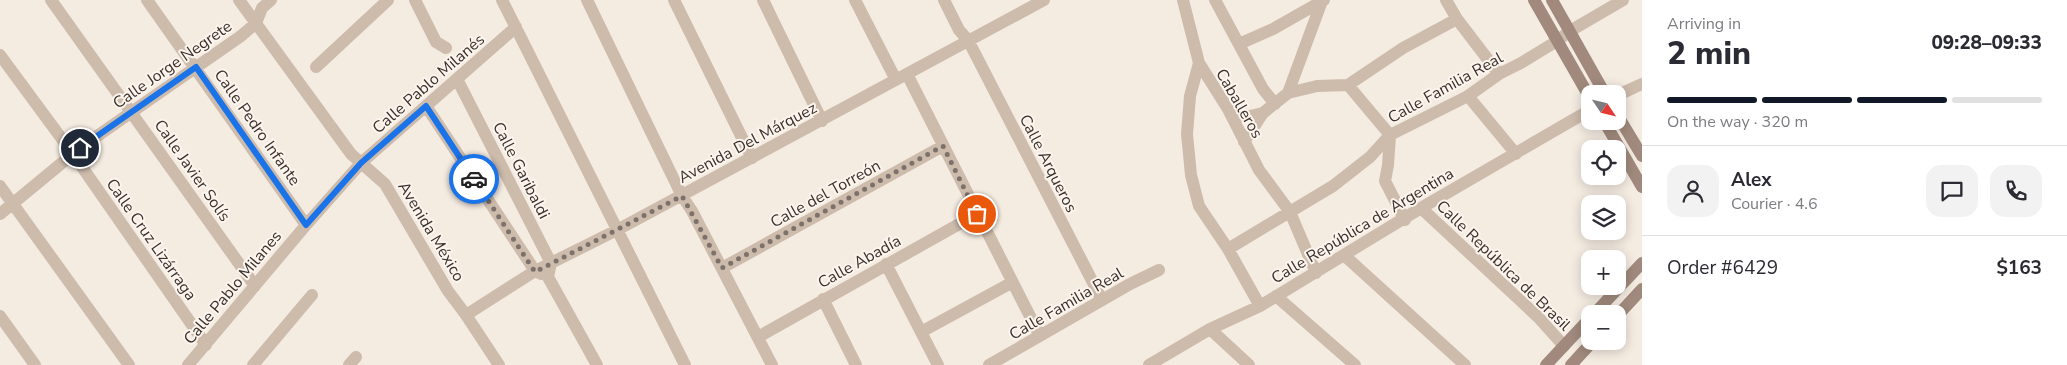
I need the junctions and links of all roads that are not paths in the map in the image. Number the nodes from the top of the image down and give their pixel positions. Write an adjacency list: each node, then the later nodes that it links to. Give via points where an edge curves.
1 (51, 0): 46 (street, Calle Javier Solís)
2 (147, 0): 31 (street, Calle Pedro Infante)
3 (240, 0): 22 (street, Avenida México)
4 (271, 0): 22 (street, Calle Jorge Negrete, via 262,8)
5 (388, 0): 32 (street)
6 (415, 0): 28 (street, via 436,42)
7 (502, 0): 23 (street)
8 (587, 0): 62 (street)
9 (674, 0): 58 (street)
10 (763, 0): 49 (street)
11 (855, 0): 34 (street)
12 (944, 0): 25 (street, Calle Arqueros, via 959,30)
13 (1183, 0): 30 (street, Caballeros)
14 (1214, 0): 27 (street)
15 (1323, 0): 27 (street, via 1272,30); 41 (street)
16 (1446, 0): 21 (street)
17 (1534, 0): 26 (main road)
18 (1552, 0): 24 (main road)
19 (1622, 0): 24 (street, Calle Familia Real)
20 (1040, 1): 25 (street, Avenida Del Márquez)
21 (1457, 19): 33 (street); 39 (street, via 1403,48)
22 (256, 23): 31 (street, Calle Jorge Negrete); 59 (street, Avenida México, via 351,154)
23 (516, 27): 35 (street, Calle Pablo Milanés); 70 (street)
24 (1570, 31): 26 (street, Calle Familia Real); 38 (main road)
25 (968, 40): 34 (street, Avenida Del Márquez); 87 (street, Calle Arqueros)
26 (1557, 41): 33 (street, Calle Familia Real); 37 (main road)
27 (1239, 44): 43 (street)
28 (446, 48)
29 (0, 55): 55 (street, Calle Cruz Lizárraga)
30 (1199, 63): 45 (street, Caballeros); 71 (street, via 1190,96 1187,134 1191,175 1199,206)
31 (196, 67): 46 (street, Calle Jorge Negrete); 69 (street, Calle Pedro Infante)
32 (316, 67)
33 (1499, 74): 42 (street, Calle Familia Real)
34 (902, 77): 49 (street, Avenida Del Márquez); 54 (street)
35 (458, 79): 44 (street, Calle Pablo Milanés); 73 (street, Calle Garibaldi)
36 (1642, 84): 40 (street)
37 (1582, 85)
38 (1600, 85)
39 (1348, 86): 41 (street, via 1317,86); 52 (street)
40 (1626, 91)
41 (1288, 93): 43 (street)
42 (1468, 96): 52 (street, Calle Familia Real); 56 (street)
43 (1275, 104): 47 (street)
44 (426, 106): 59 (street, Calle Pablo Milanés); 78 (street)
45 (1228, 109): 47 (street, via 1242,116); 53 (street, Caballeros)
46 (132, 111): 55 (street, Calle Jorge Negrete); 82 (street, Calle Javier Solís)
47 (1263, 113): 53 (street)
48 (1581, 115): 56 (street, Calle República de Argentina)
49 (822, 121): 58 (street, Avenida Del Márquez)
50 (1626, 129): 57 (main road)
51 (1609, 130): 61 (main road)
52 (1390, 135): 65 (street, Calle Familia Real, via 1370,157 1333,186); 68 (street, via 1385,180)
53 (1244, 142): 65 (street, Caballeros, via 1258,170)
54 (943, 146): 67 (street); 76 (street, Calle del Torreón)
55 (73, 154): 63 (street, Calle Jorge Negrete); 98 (street, Calle Cruz Lizárraga)
56 (1516, 154): 64 (street, Calle República de Argentina)
57 (1642, 156)
58 (752, 158): 62 (street, Avenida Del Márquez)
59 (361, 163): 69 (street, Calle Pablo Milanes); 91 (street, Avenida México, via 385,184 448,291)
60 (0, 186): 63 (street)
61 (1642, 187)
62 (682, 196): 70 (street, Avenida Del Márquez); 76 (street)
63 (12, 203): 66 (street, Calle Jorge Negrete); 103 (street)
64 (1422, 208): 68 (street, Calle República de Argentina); 99 (street, Calle República de Brasil)
65 (1290, 212): 71 (street, Calle Familia Real); 79 (street, Caballeros)
66 (0, 214)
67 (977, 214): 75 (street, Calle Abadía); 81 (street)
68 (1405, 220): 72 (street, Calle República de Argentina)
69 (306, 225): 82 (street, Calle Pablo Milanes)
70 (617, 230): 73 (street, Avenida Del Márquez); 108 (street)
71 (1228, 249): 89 (street)
72 (1344, 256): 79 (street, Calle República de Argentina); 116 (street)
73 (551, 263): 78 (street, Avenida Del Márquez); 80 (street)
74 (1642, 263): 88 (main road)
75 (886, 264): 86 (street, Calle Abadía); 95 (street)
76 (722, 268): 97 (street)
77 (1159, 270): 87 (street, Calle Familia Real)
78 (535, 272): 80 (street); 91 (street, Avenida Del Márquez)
79 (1316, 272): 85 (street, Calle República de Argentina)
80 (548, 277): 107 (street)
81 (1011, 282): 95 (street); 96 (street)
82 (255, 286): 98 (street, Calle Pablo Milanes)
83 (1642, 289): 90 (main road)
84 (312, 295): 105 (street)
85 (1276, 296): 89 (street, Calle República de Argentina); 115 (street)
86 (823, 299): 97 (street, Calle Abadía); 110 (street)
87 (1102, 300): 96 (street, Calle Familia Real)
88 (1602, 305)
89 (1260, 306): 94 (street, Calle República de Argentina)
90 (1626, 306)
91 (466, 315): 106 (street, Avenida México)
92 (0, 316): 102 (street)
93 (1581, 328): 99 (main road)
94 (1210, 329): 113 (street, Calle República de Argentina); 114 (street)
95 (921, 332): 111 (street)
96 (1040, 336): 112 (street, Calle Familia Real)
97 (758, 337): 109 (street)
98 (206, 345): 104 (street, Calle Pablo Milanes)
99 (1564, 346): 117 (main road)
100 (1586, 350): 101 (main road)
101 (1576, 363)
102 (35, 365)
103 (128, 365)
104 (188, 365)
105 (253, 365)
106 (499, 365)
107 (597, 365)
108 (685, 365)
109 (772, 365)
110 (856, 365)
111 (938, 365)
112 (989, 365)
113 (1149, 365)
114 (1248, 365)
115 (1355, 365)
116 (1465, 365)
117 (1546, 365)

